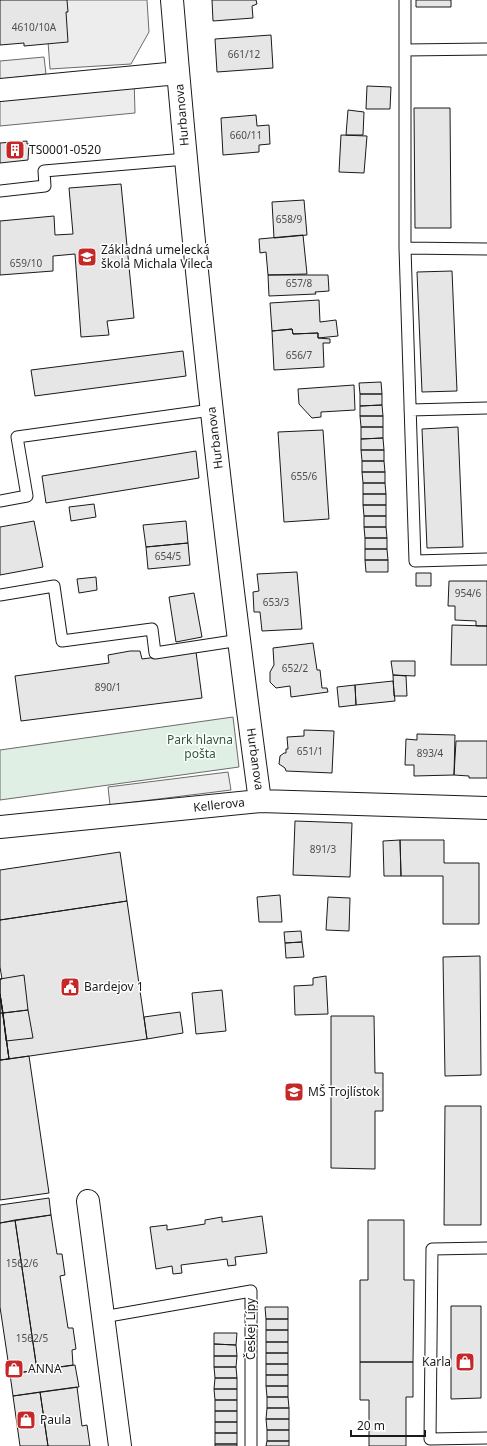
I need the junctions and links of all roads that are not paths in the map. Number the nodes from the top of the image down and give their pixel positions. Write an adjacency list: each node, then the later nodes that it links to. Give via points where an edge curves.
1 (172, 0): 5 (street, Hurbanova)
2 (405, 0): 4 (lane)
3 (487, 49): 4 (lane)
4 (405, 50): 9 (lane)
5 (178, 73): 6 (street, Hurbanova); 7 (street, Hurbanova)
6 (0, 90)
7 (186, 159): 8 (lane, via 44,171 45,186); 12 (street, Hurbanova)
8 (0, 191)
9 (405, 248): 10 (lane); 13 (lane)
10 (487, 249)
11 (487, 408): 13 (lane)
12 (211, 410): 14 (lane, via 17,437 27,496); 17 (street, Hurbanova)
13 (410, 410): 15 (lane, via 415,561)
14 (0, 501)
15 (487, 559)
16 (0, 595): 17 (lane, via 54,586 62,641 152,629 155,653)
17 (240, 640): 18 (street, Hurbanova)
18 (260, 801): 19 (street, Kellerova); 20 (street, Kellerova)
19 (487, 808)
20 (0, 827)
21 (88, 1201): 23 (street)
22 (487, 1248): 24 (lane, via 432,1249 430,1439)
23 (103, 1317): 25 (street); 26 (lane, Českej Lípy, via 251,1291)
24 (487, 1438)
25 (120, 1446)
26 (251, 1446)

